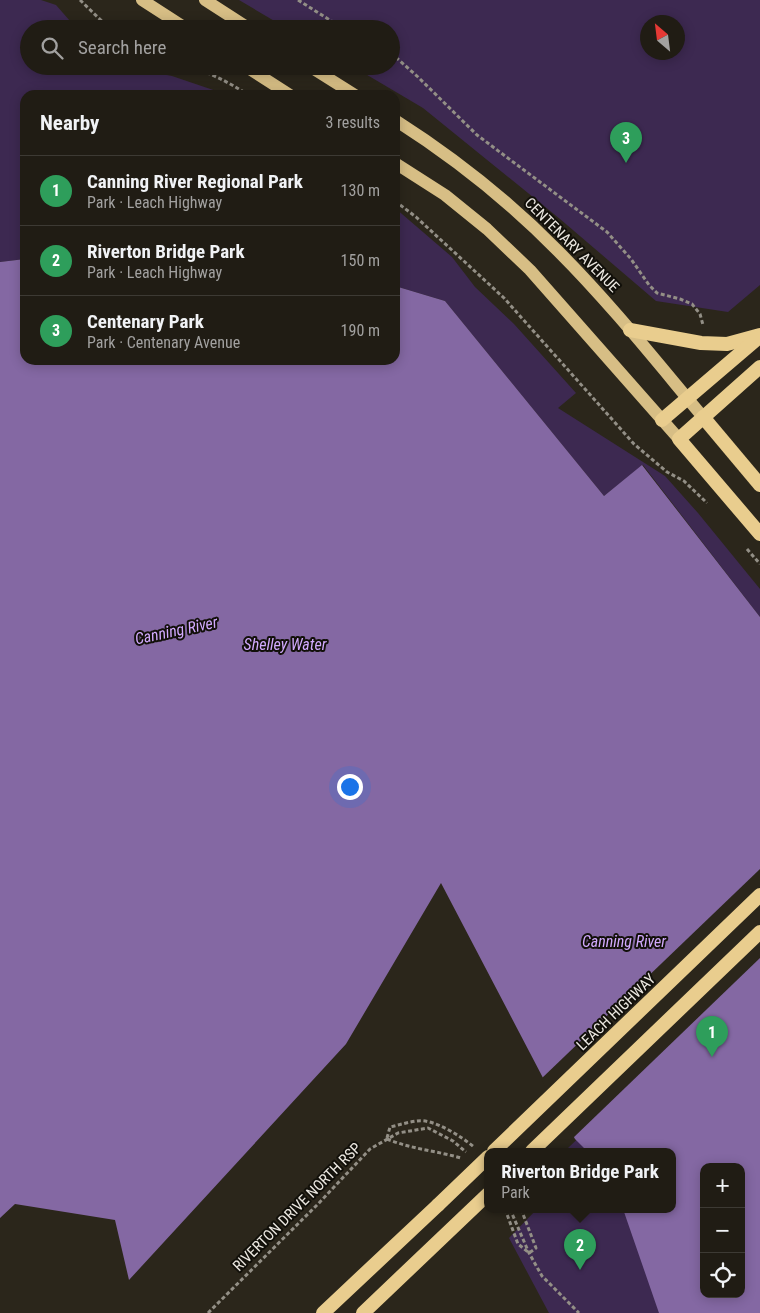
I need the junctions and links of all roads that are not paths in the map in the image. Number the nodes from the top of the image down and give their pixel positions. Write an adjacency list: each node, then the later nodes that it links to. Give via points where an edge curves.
1 (142, 0): 3 (main road)
2 (205, 0): 4 (main road)
3 (173, 20)
4 (236, 20)
5 (259, 75): 7 (main road)
6 (324, 75): 8 (main road)
7 (282, 90)
8 (347, 90)
9 (400, 124): 11 (main road, CENTENARY AVENUE, via 516,211 564,257)
10 (400, 166): 16 (main road, via 445,195 488,229 530,270)
11 (630, 330): 12 (highway, via 695,343 727,344); 14 (main road, CENTENARY AVENUE)
12 (760, 336): 14 (highway)
13 (760, 366): 15 (highway)
14 (687, 398): 15 (main road, CENTENARY AVENUE); 16 (highway)
15 (703, 417): 17 (highway); 18 (highway)
16 (662, 420): 17 (main road)
17 (679, 439): 19 (highway)
18 (760, 485)
19 (760, 534)
20 (760, 895): 22 (highway, LEACH HIGHWAY)
21 (760, 932): 23 (highway)
22 (497, 1148)
23 (535, 1148)
24 (484, 1161): 26 (highway, bridge)
25 (484, 1198): 27 (highway)
26 (323, 1313)
27 (363, 1313)

